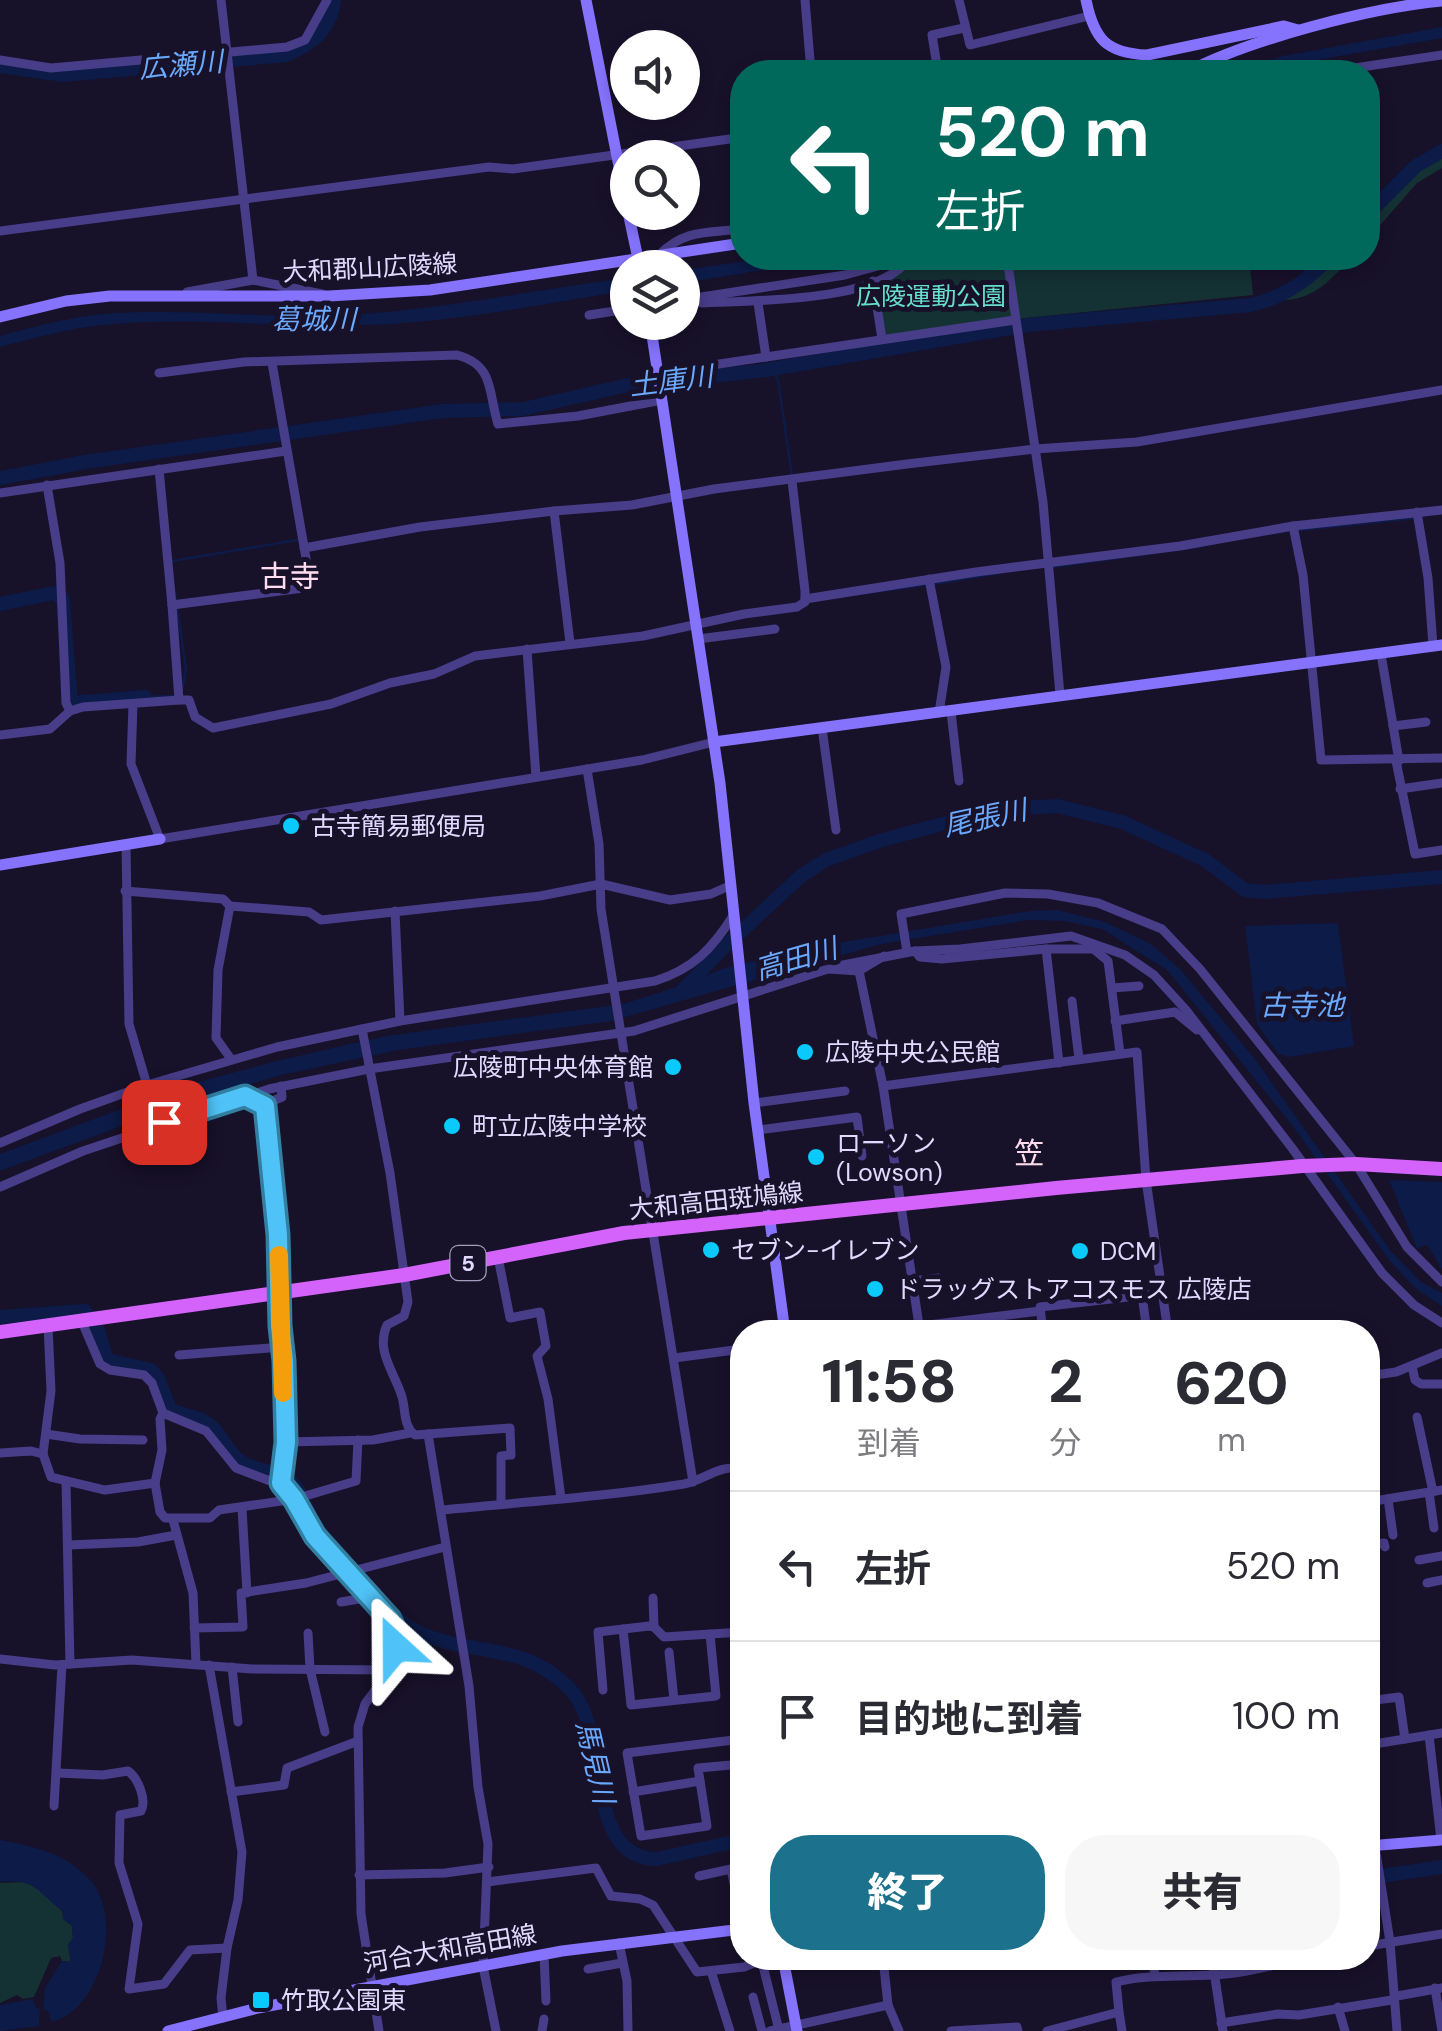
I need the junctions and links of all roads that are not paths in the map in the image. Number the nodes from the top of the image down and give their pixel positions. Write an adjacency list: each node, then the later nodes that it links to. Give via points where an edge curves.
1 (221, 0): 11 (street)
2 (327, 0): 11 (street, via 304,40)
3 (586, 0): 19 (street)
4 (805, 0): 14 (street)
5 (960, 0): 9 (street)
6 (1086, 0): 8 (street)
7 (1442, 1): 10 (street)
8 (1089, 16): 9 (street, via 970,45); 10 (street, via 1100,38 1130,54 1284,26)
9 (964, 28): 15 (street, via 932,34)
10 (1302, 30): 16 (street)
11 (228, 56): 13 (street, via 50,68); 22 (street)
12 (1442, 56): 17 (street)
13 (0, 60)
14 (809, 60)
15 (936, 60)
16 (1210, 60)
17 (1380, 65)
18 (730, 139): 20 (street)
19 (612, 140)
20 (700, 143)
21 (610, 157): 22 (street)
22 (244, 198): 24 (street); 32 (street)
23 (730, 230): 26 (street, via 685,236)
24 (0, 232)
25 (730, 245): 27 (street, 大和郡山広陵線)
26 (664, 250)
27 (694, 250)
28 (610, 267): 35 (street, 大和郡山広陵線)
29 (864, 270): 36 (street)
30 (897, 270): 33 (street)
31 (1009, 270): 42 (street)
32 (253, 280): 34 (street); 35 (street)
33 (873, 281): 38 (street, via 851,291); 43 (street)
34 (176, 294): 35 (street, 大和郡山広陵線); 41 (street, 大和郡山広陵線, via 87,298)
35 (329, 296)
36 (700, 297)
37 (700, 301): 38 (street)
38 (758, 303): 45 (street)
39 (610, 312): 40 (street)
40 (589, 315)
41 (0, 317)
42 (1015, 320): 43 (street); 52 (street)
43 (882, 339): 45 (street)
44 (653, 340): 48 (street)
45 (766, 357): 48 (street)
46 (272, 363): 47 (street); 50 (street, via 457,355 486,374 498,424); 51 (street)
47 (159, 373)
48 (659, 373): 50 (street)
49 (1442, 390): 52 (street, via 1136,442)
50 (662, 400): 57 (street)
51 (286, 447): 53 (street); 62 (street)
52 (1035, 448): 54 (street); 63 (street)
53 (159, 469): 55 (street); 66 (street)
54 (795, 481): 57 (street); 65 (street)
55 (47, 485): 56 (street); 78 (street, via 60,563)
56 (0, 492)
57 (676, 499): 58 (street); 67 (street)
58 (554, 510): 62 (street); 70 (street)
59 (1442, 510): 60 (street)
60 (1417, 516): 61 (street); 71 (street)
61 (1294, 530): 63 (street); 74 (street)
62 (304, 548): 66 (street, via 310,588)
63 (1049, 562): 64 (street); 75 (street)
64 (929, 579): 65 (street); 79 (street, via 946,667)
65 (805, 600): 67 (street, via 797,607)
66 (172, 605): 76 (street)
67 (695, 623): 69 (street); 70 (street)
68 (776, 629): 69 (street)
69 (698, 640): 84 (street)
70 (570, 643): 72 (street)
71 (1437, 645): 73 (street)
72 (528, 649): 76 (street, via 475,656 331,704 212,728 195,717 190,700); 88 (street)
73 (1382, 654): 74 (street); 81 (street)
74 (1310, 662): 75 (street); 86 (street, via 1321,760)
75 (1060, 695): 79 (street)
76 (179, 700): 77 (street)
77 (132, 704): 78 (street); 93 (street, via 131,764)
78 (70, 710): 83 (street, via 50,728)
79 (945, 713): 82 (street); 89 (street)
80 (1426, 722): 81 (street)
81 (1393, 726): 86 (street)
82 (822, 728): 84 (street); 92 (street)
83 (0, 735)
84 (714, 742): 87 (street); 98 (street)
85 (1442, 758): 86 (street)
86 (1398, 761): 91 (street)
87 (586, 769): 88 (street); 97 (street)
88 (536, 777): 93 (street)
89 (959, 781)
90 (1442, 783): 91 (street)
91 (1400, 788): 95 (street, via 1415,854)
92 (836, 830)
93 (160, 840): 94 (street)
94 (126, 845): 96 (street); 99 (street)
95 (1442, 850)
96 (0, 865)
97 (600, 884): 98 (street, via 670,900); 101 (street); 112 (street)
98 (729, 886): 102 (street)
99 (125, 891): 100 (street, via 223,899); 125 (street, via 130,1024)
100 (230, 906): 101 (street, via 309,912 321,920); 122 (street, via 218,970 216,1038)
101 (394, 912): 115 (street)
102 (734, 921): 112 (street, via 684,970); 113 (street)
103 (1072, 936): 105 (street); 106 (street); 117 (street, via 1141,964)
104 (1046, 949): 105 (street); 106 (street, via 942,959); 123 (street)
105 (1092, 949): 111 (street, via 1108,961)
106 (910, 950): 107 (street); 135 (street, via 901,914 1005,893 1098,903 1162,929)
107 (884, 956): 108 (street); 109 (street)
108 (828, 968): 109 (street); 113 (street)
109 (859, 971): 127 (street)
110 (1140, 986): 111 (street)
111 (1112, 988): 116 (street)
112 (616, 991): 115 (street); 119 (street)
113 (743, 993): 119 (street); 130 (street)
114 (1072, 1001): 121 (street)
115 (400, 1021): 118 (street)
116 (1115, 1021): 117 (street, via 1176,1012); 120 (street)
117 (1200, 1029): 136 (street)
118 (362, 1030): 122 (street); 124 (street)
119 (622, 1030): 124 (street); 142 (street)
120 (1120, 1052): 121 (street); 138 (street, via 1137,1052)
121 (1079, 1059): 123 (street)
122 (231, 1060): 125 (street)
123 (1058, 1062): 127 (street)
124 (369, 1068): 126 (street); 144 (street)
125 (147, 1085): 133 (street)
126 (281, 1086): 129 (street); 131 (street, via 282,1097)
127 (883, 1086): 140 (street)
128 (845, 1091): 130 (street)
129 (245, 1096): 131 (street); 139 (street)
130 (754, 1103): 132 (street)
131 (265, 1106): 149 (street)
132 (758, 1130): 134 (street, via 856,1117); 141 (street)
133 (2, 1142)
134 (862, 1156)
135 (1352, 1164): 136 (main road, 大和高田斑鳩線 / 5); 137 (main road, 大和高田斑鳩線 / 5); 147 (street, via 1392,1226)
136 (1305, 1166): 138 (main road, 大和高田斑鳩線 / 5); 159 (street, via 1382,1273)
137 (1442, 1169)
138 (1146, 1180): 140 (main road, 大和高田斑鳩線 / 5); 148 (street)
139 (0, 1187)
140 (900, 1204): 141 (main road, 大和高田斑鳩線 / 5); 146 (street)
141 (771, 1218): 142 (main road, 大和高田斑鳩線 / 5); 152 (street)
142 (653, 1230): 143 (main road, 大和高田斑鳩線 / 5); 166 (street)
143 (498, 1257): 144 (main road, 大和高田斑鳩線 / 5); 187 (street, via 510,1318 540,1312 543,1348 537,1356)
144 (404, 1275): 149 (main road, 大和高田斑鳩線 / 5); 172 (street, via 407,1313 386,1325 383,1340)
145 (938, 1278): 146 (street)
146 (912, 1281): 153 (street)
147 (1442, 1282)
148 (1164, 1293): 150 (street); 157 (street)
149 (281, 1294): 158 (main road, 大和高田斑鳩線 / 5); 162 (street)
150 (1142, 1295): 151 (street); 156 (street)
151 (1040, 1310): 154 (street); 155 (street)
152 (784, 1320)
153 (918, 1320)
154 (980, 1320)
155 (1042, 1320)
156 (1145, 1320)
157 (1167, 1320)
158 (87, 1321): 160 (main road, 大和高田斑鳩線 / 5); 170 (street, via 100,1364 144,1375)
159 (1442, 1323)
160 (48, 1326): 161 (main road, 大和高田斑鳩線 / 5); 173 (street, via 52,1391)
161 (0, 1332)
162 (282, 1347): 165 (street); 177 (street)
163 (730, 1351): 166 (street)
164 (1442, 1353): 167 (street)
165 (179, 1354)
166 (674, 1358): 183 (street)
167 (1412, 1366): 168 (street); 169 (street, via 1421,1384)
168 (1380, 1373)
169 (1442, 1384)
170 (163, 1413): 181 (street, via 206,1431 236,1468); 184 (street)
171 (1418, 1418): 185 (street)
172 (410, 1433): 174 (street); 176 (street)
173 (46, 1434): 175 (street); 179 (street)
174 (428, 1434): 190 (street, via 510,1428 512,1455 500,1456); 192 (street)
175 (143, 1440)
176 (358, 1440): 177 (street); 186 (street, via 356,1481)
177 (286, 1442): 181 (street)
178 (0, 1454): 179 (street)
179 (44, 1454): 182 (street, via 52,1477)
180 (730, 1469): 183 (street)
181 (281, 1479): 186 (street)
182 (66, 1482): 184 (street, via 105,1490); 198 (street)
183 (693, 1482): 187 (street)
184 (156, 1483): 193 (street, via 162,1516)
185 (1434, 1491): 188 (street); 194 (street)
186 (299, 1498): 191 (street); 203 (street, via 311,1530)
187 (562, 1498): 190 (street)
188 (1388, 1499): 189 (street); 196 (street)
189 (1380, 1500)
190 (501, 1504): 192 (street)
191 (242, 1509): 193 (street); 206 (street)
192 (442, 1510): 199 (street)
193 (173, 1520): 195 (street)
194 (1434, 1528)
195 (176, 1536): 198 (street); 211 (street)
196 (1393, 1536)
197 (1380, 1543): 200 (street)
198 (69, 1545): 219 (street)
199 (445, 1547): 203 (street); 243 (street)
200 (1385, 1547)
201 (1442, 1556): 202 (street)
202 (1418, 1560)
203 (355, 1571): 206 (street); 207 (street)
204 (1442, 1580): 205 (street)
205 (1426, 1583)
206 (247, 1592): 211 (street, via 241,1593 244,1627)
207 (371, 1597): 209 (street); 223 (street, via 396,1632)
208 (653, 1598): 210 (street)
209 (341, 1602)
210 (654, 1627): 212 (street); 215 (street, via 664,1637)
211 (194, 1628): 218 (street)
212 (623, 1629): 224 (street, via 598,1632); 226 (street, via 631,1705)
213 (308, 1633): 222 (street)
214 (730, 1633): 215 (street)
215 (710, 1634): 226 (street, via 716,1696)
216 (669, 1652): 226 (street)
217 (0, 1659): 219 (street)
218 (196, 1664): 219 (street); 220 (street)
219 (66, 1665): 236 (street)
220 (209, 1665): 221 (street); 238 (street)
221 (232, 1667): 222 (street); 227 (street)
222 (310, 1669): 223 (street); 228 (street)
223 (390, 1670): 232 (street, via 361,1711)
224 (604, 1690)
225 (1380, 1699): 231 (street, via 1399,1697)
226 (674, 1700)
227 (238, 1722)
228 (325, 1732)
229 (1442, 1733): 230 (street)
230 (1429, 1735): 231 (street); 241 (street)
231 (1405, 1739): 234 (street)
232 (358, 1740): 238 (street, via 287,1768 284,1785); 245 (street)
233 (730, 1740): 239 (street, via 627,1753)
234 (1380, 1743)
235 (730, 1765): 237 (street, via 698,1768)
236 (58, 1773): 240 (street); 255 (street, via 128,1771 144,1800 141,1811 120,1816 120,1862 138,1924 129,1990 164,1984 190,1950)
237 (700, 1781): 239 (street); 239 (street, via 707,1826 641,1836)
238 (231, 1792): 255 (street, via 242,1860)
239 (634, 1792)
240 (54, 1806)
241 (1442, 1840): 242 (street)
242 (1380, 1845)
243 (489, 1867): 245 (street); 247 (street)
244 (730, 1870): 246 (street)
245 (360, 1875): 270 (street)
246 (700, 1876)
247 (487, 1882): 251 (street, via 596,1868 611,1896 654,1904); 258 (street)
248 (1380, 1883): 252 (street)
249 (730, 1927): 251 (street, 河合大和高田線)
250 (1442, 1934): 252 (street)
251 (675, 1936): 253 (street, 河合大和高田線); 267 (street, via 697,1972)
252 (1390, 1942): 254 (street); 273 (street)
253 (619, 1944): 256 (street, 河合大和高田線); 257 (street)
254 (1380, 1944)
255 (227, 1948): 278 (street)
256 (544, 1955): 258 (street, 河合大和高田線); 274 (street)
257 (622, 1962): 260 (street); 287 (street)
258 (482, 1966): 270 (street, 河合大和高田線); 285 (street)
259 (730, 1966): 267 (street)
260 (588, 1969)
261 (764, 1970): 282 (street)
262 (785, 1970): 281 (street)
263 (885, 1970): 275 (street)
264 (1154, 1970): 268 (street)
265 (1213, 1970): 269 (street)
266 (1257, 1970): 269 (street)
267 (711, 1971): 288 (street)
268 (1155, 1975): 269 (street); 277 (street, via 1116,1982)
269 (1214, 1975): 280 (street)
270 (372, 1985): 278 (street, 河合大和高田線); 284 (street)
271 (1439, 1988): 273 (street); 298 (street)
272 (753, 1996): 289 (street)
273 (1392, 2000): 276 (street); 297 (street)
274 (546, 2001)
275 (888, 2005): 281 (street); 291 (street)
276 (1338, 2007): 280 (street); 296 (street)
277 (1119, 2012): 294 (street); 295 (street)
278 (223, 2018): 283 (street, 河合大和高田線)
279 (544, 2019): 286 (street)
280 (1222, 2027)
281 (797, 2029): 282 (street)
282 (778, 2030): 290 (street)
283 (168, 2031)
284 (379, 2031)
285 (496, 2031)
286 (542, 2031)
287 (628, 2031)
288 (730, 2031)
289 (762, 2031)
290 (770, 2031)
291 (899, 2031)
292 (951, 2031): 293 (street)
293 (1018, 2031)
294 (1046, 2031)
295 (1122, 2031)
296 (1345, 2031)
297 (1397, 2031)
298 (1442, 2031)

